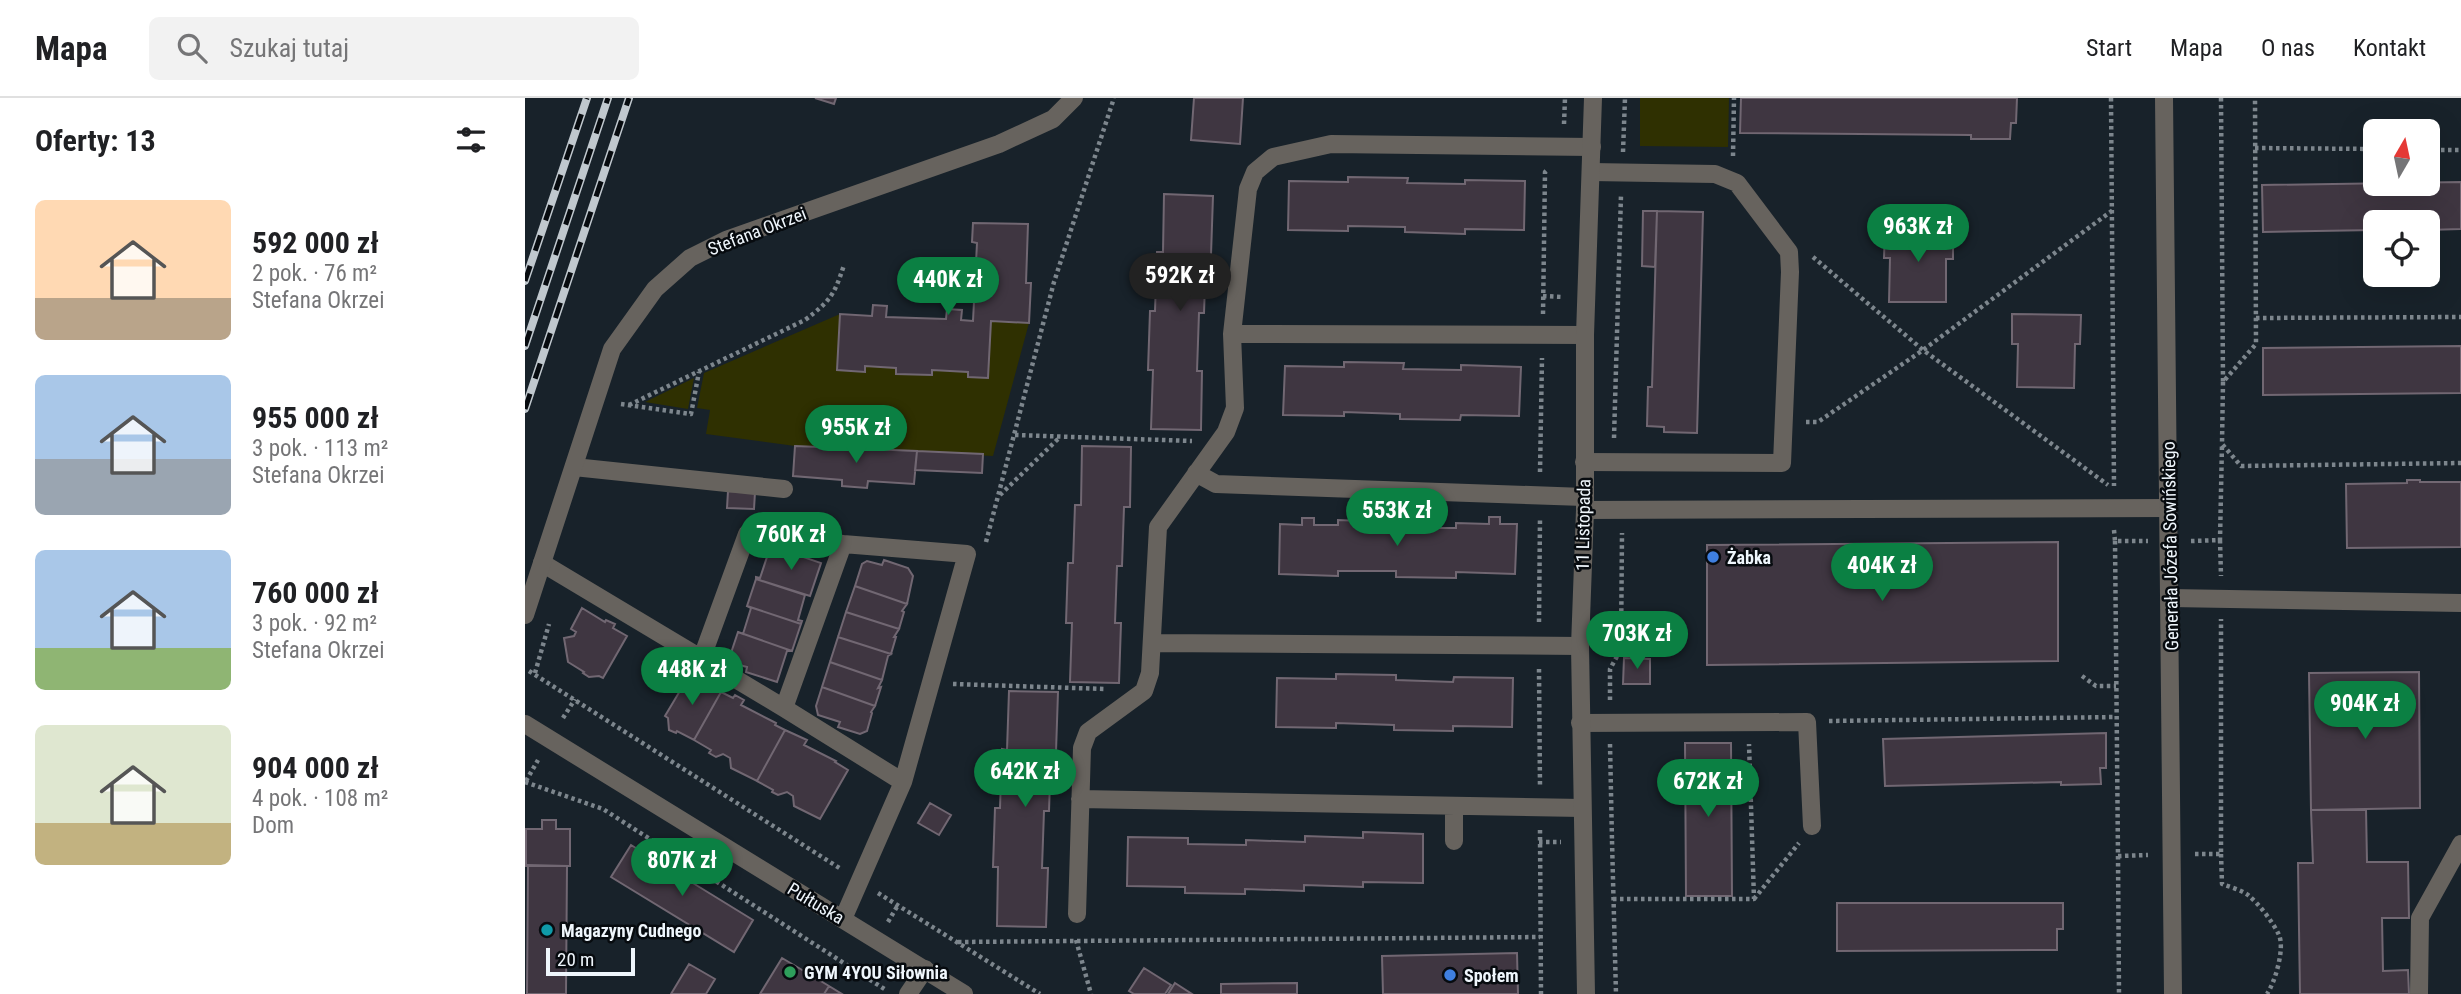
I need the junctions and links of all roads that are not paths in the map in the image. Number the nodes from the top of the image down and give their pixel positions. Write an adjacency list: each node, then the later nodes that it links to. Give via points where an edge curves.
1 (1075, 98): 9 (street, Stefana Okrzei, via 1053,119 999,144 726,240 690,258 655,289 612,349)
2 (1593, 98): 4 (street, 11 Listopada)
3 (2164, 98): 13 (street, Generała Józefa Sowińskiego)
4 (1592, 147): 5 (street, 11 Listopada); 6 (street, via 1331,144 1273,157 1255,172 1248,189)
5 (1591, 172): 7 (street, 11 Listopada); 8 (street, via 1715,174 1737,183 1789,252 1782,463)
6 (1232, 334): 7 (street); 10 (street, via 1235,408 1226,432)
7 (1585, 335): 8 (street, 11 Listopada)
8 (1584, 462): 12 (street, 11 Listopada)
9 (574, 467): 11 (street); 15 (street, Stefana Okrzei)
10 (1196, 473): 12 (street, via 1216,484 1540,495); 19 (street, via 1157,527)
11 (784, 489)
12 (1584, 503): 13 (street, via 1613,509); 20 (street, 11 Listopada)
13 (2169, 508): 16 (street, Generała Józefa Sowińskiego)
14 (843, 544): 21 (street, via 747,534); 22 (street); 25 (street, via 967,554)
15 (542, 563): 18 (street, Stefana Okrzei); 21 (street)
16 (2171, 598): 17 (street); 38 (street, Generała Józefa Sowińskiego)
17 (2461, 603)
18 (525, 615)
19 (1152, 643): 20 (street); 26 (street, via 1144,691 1088,732 1082,748)
20 (1580, 646): 23 (street, 11 Listopada)
21 (701, 660): 22 (street)
22 (784, 708): 25 (street)
23 (1580, 723): 28 (street, 11 Listopada); 29 (street, via 1807,722)
24 (525, 724): 33 (street, Pułtuska)
25 (902, 782): 33 (street)
26 (1080, 799): 27 (street); 32 (street)
27 (1454, 806): 28 (street); 30 (street)
28 (1582, 808): 37 (street, 11 Listopada)
29 (1812, 826)
30 (1454, 841)
31 (2461, 845): 39 (street, via 2420,918)
32 (1077, 914)
33 (842, 919): 34 (street, Pułtuska)
34 (925, 969): 35 (street); 36 (street, Pułtuska)
35 (908, 994)
36 (964, 994)
37 (1585, 994)
38 (2173, 994)
39 (2419, 994)

